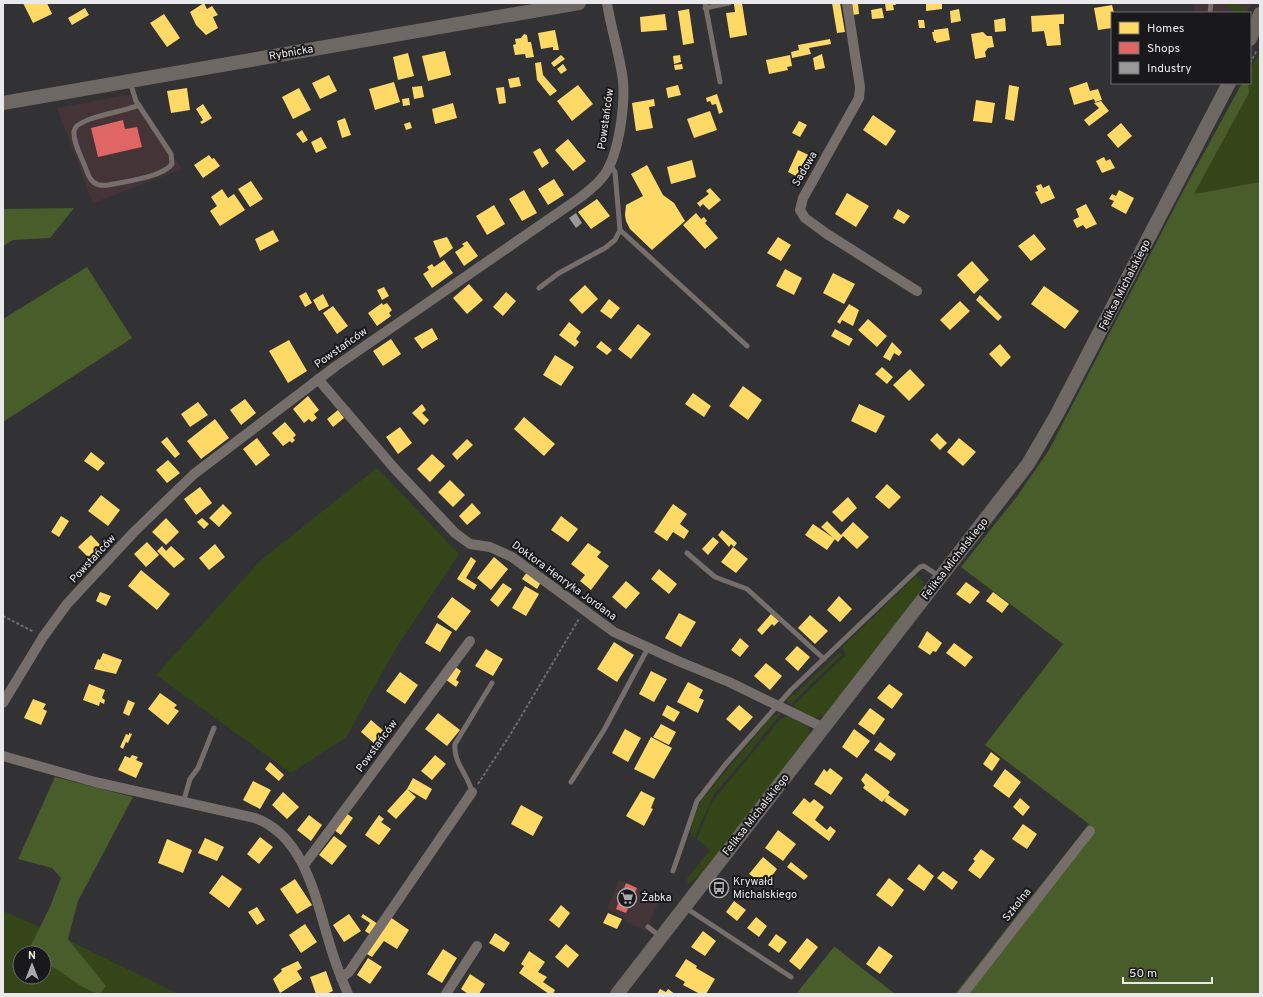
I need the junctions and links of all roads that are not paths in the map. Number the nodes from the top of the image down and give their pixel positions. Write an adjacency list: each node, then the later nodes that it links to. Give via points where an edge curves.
1 (576, 3): 10 (street, Rybnicka)
2 (607, 3): 15 (street, Powstańców, via 623,91 618,136)
3 (729, 3): 5 (lane)
4 (847, 3): 18 (street, Sadowa, via 860,87 859,98 803,198 800,210 805,218 827,234)
5 (705, 5): 11 (lane)
6 (1260, 14): 8 (street)
7 (1260, 28): 9 (street)
8 (1251, 38)
9 (1251, 40)
10 (130, 81): 13 (street, Rybnicka); 14 (lane, via 133,95)
11 (720, 82)
12 (1227, 84): 22 (street, Feliksa Michalskiego, via 1044,437 1023,471)
13 (3, 103)
14 (139, 105): 14 (lane, via 168,148 172,164 153,175 108,186 94,183 88,175 76,142 76,127 83,121)
15 (610, 165): 16 (lane, via 615,172); 20 (street, Powstańców, via 599,182 581,197)
16 (620, 230): 17 (lane, via 611,245 564,270); 19 (lane)
17 (539, 288)
18 (918, 291)
19 (748, 346)
20 (318, 379): 24 (street, Doktora Henryka Jordana, via 455,534 470,544 490,547 512,557 609,629); 27 (street, Powstańców, via 186,481 130,537 62,611)
21 (687, 553): 25 (lane, via 715,577 747,589)
22 (940, 577): 25 (lane, via 924,566 920,567); 30 (street, Feliksa Michalskiego)
23 (470, 641): 36 (street, Powstańców)
24 (648, 648): 28 (street, Doktora Henryka Jordana, via 729,682); 32 (lane, via 604,730)
25 (824, 659): 28 (lane)
26 (492, 683): 33 (lane, via 455,744 458,763)
27 (3, 703)
28 (776, 706): 30 (street, Doktora Henryka Jordana); 37 (lane, via 699,798)
29 (214, 728): 34 (lane, via 198,768 190,779)
30 (824, 728): 38 (street, Feliksa Michalskiego)
31 (3, 756): 34 (street)
32 (571, 782)
33 (472, 792): 43 (street, via 349,972)
34 (184, 803): 36 (street, via 246,816 266,823 279,832)
35 (1090, 831): 47 (street, Szkolna)
36 (304, 865): 43 (street)
37 (673, 871)
38 (685, 907): 40 (street, Feliksa Michalskiego); 42 (lane)
39 (648, 927): 40 (lane)
40 (662, 937): 46 (street, Feliksa Michalskiego)
41 (477, 946): 45 (street)
42 (791, 977)
43 (341, 978): 44 (street)
44 (348, 994)
45 (446, 994)
46 (617, 994)
47 (963, 994)

